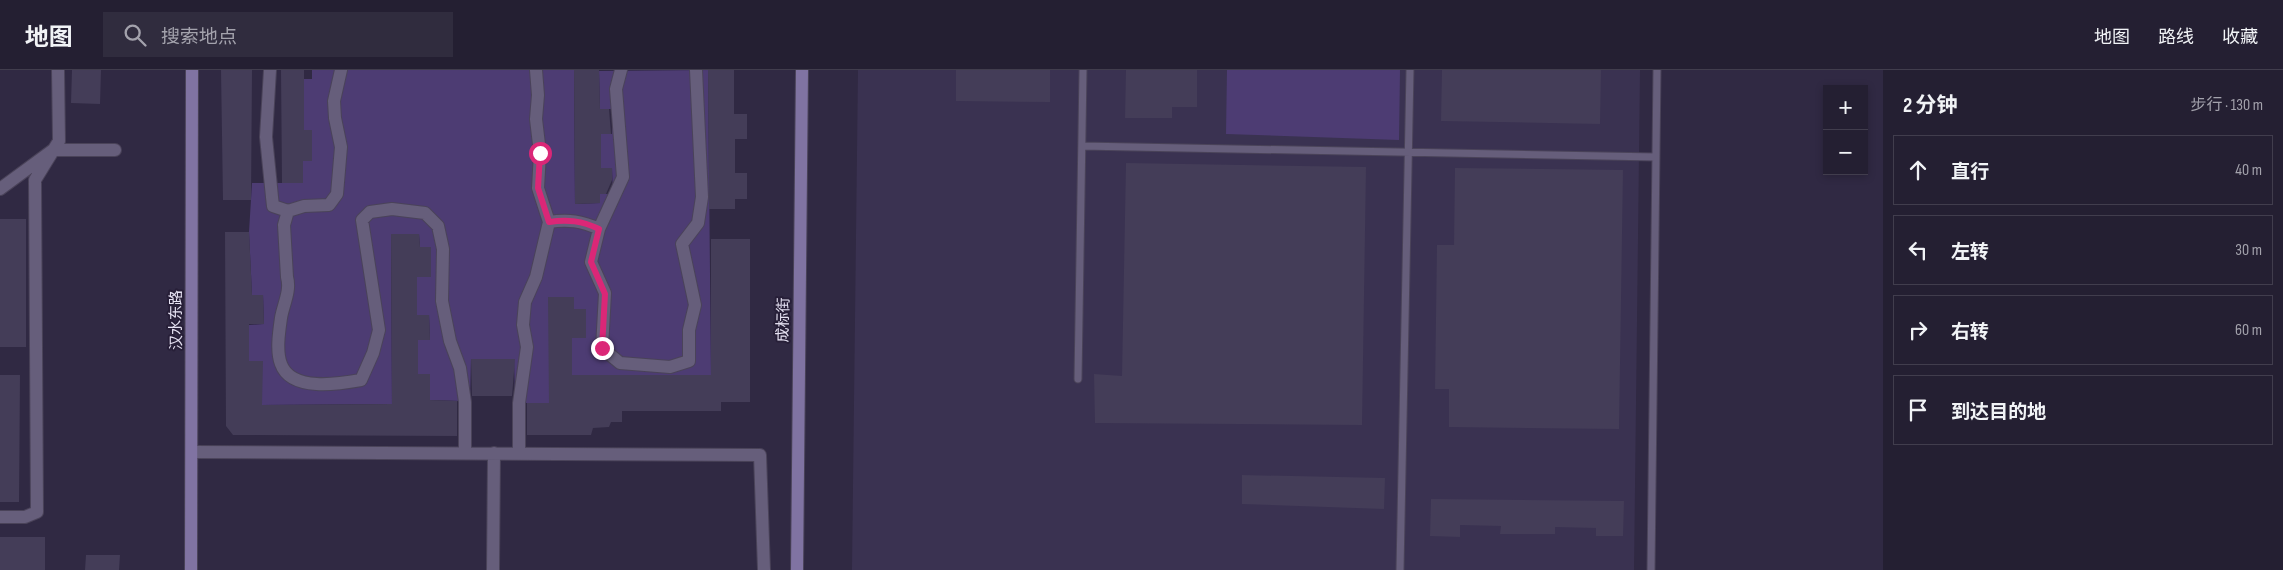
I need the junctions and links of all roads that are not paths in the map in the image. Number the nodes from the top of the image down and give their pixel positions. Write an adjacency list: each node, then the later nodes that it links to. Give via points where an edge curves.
1 (58, 70): 13 (street, via 58,142)
2 (192, 70): 23 (street, 汉水东路)
3 (270, 70): 19 (street, via 266,137 273,206)
4 (341, 70): 19 (street, via 334,101 341,146 337,194 329,205 304,206)
5 (536, 70): 20 (street, via 540,153 538,188)
6 (621, 70): 21 (street, via 616,89 623,177)
7 (696, 70): 21 (street, via 702,197 698,223 682,244 695,305 689,330 689,361 670,367 620,363 602,348 605,294 591,262)
8 (802, 70): 31 (street, 成标街)
9 (1083, 70): 12 (lane)
10 (1410, 70): 15 (lane)
11 (1658, 70): 16 (lane)
12 (1082, 146): 15 (lane); 22 (lane)
13 (53, 150): 14 (street); 17 (street)
14 (115, 150)
15 (1408, 151): 16 (lane); 32 (lane)
16 (1656, 157): 33 (lane)
17 (30, 175): 18 (street); 27 (street, via 37,512 25,517)
18 (0, 189)
19 (288, 211): 24 (street, via 284,225 289,285 278,351 281,365 288,375 313,385 361,380 373,353 379,330 362,220 370,212 392,209 425,213 438,226 443,249 442,301 450,341 460,368 465,402)
20 (549, 222): 21 (street, via 583,222); 26 (street, via 536,277 525,302 523,325 527,347 519,403)
21 (599, 229)
22 (1078, 378)
23 (192, 452): 24 (street); 28 (street, 汉水东路)
24 (465, 453): 25 (street)
25 (494, 453): 26 (street); 29 (street)
26 (519, 453): 30 (street, via 760,455)
27 (0, 517)
28 (191, 570)
29 (493, 570)
30 (764, 570)
31 (797, 570)
32 (1400, 570)
33 (1651, 570)

